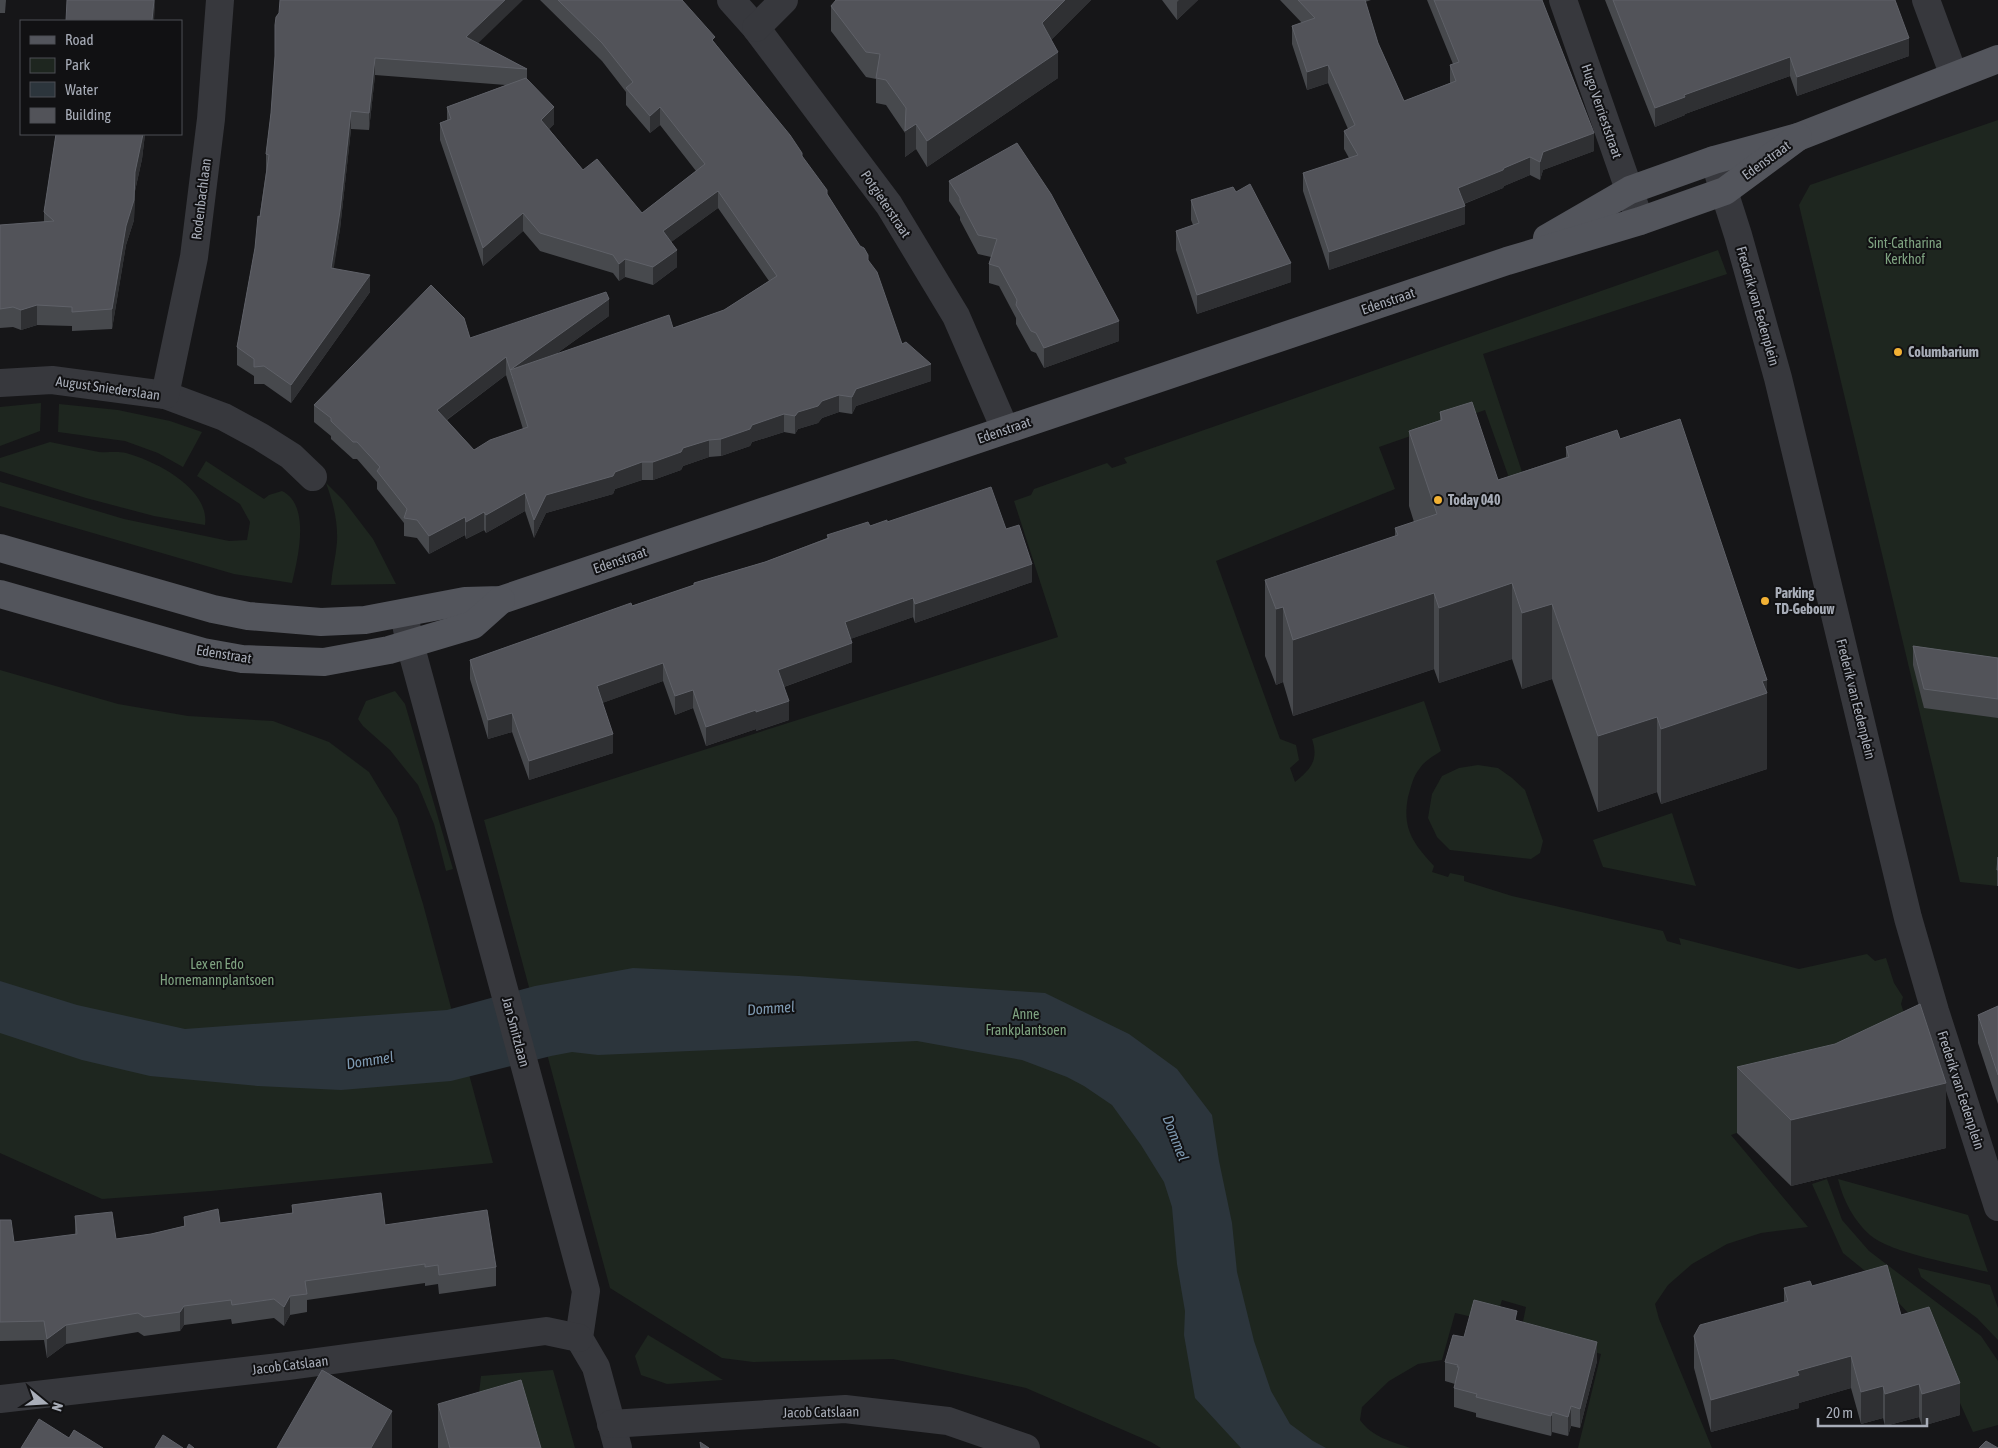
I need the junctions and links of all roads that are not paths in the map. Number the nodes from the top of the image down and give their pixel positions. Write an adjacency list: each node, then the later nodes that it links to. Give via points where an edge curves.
1 (220, 0): 16 (street, Rodenbachlaan, via 211,118 194,256)
2 (731, 0): 6 (street, Potgieterstraat)
3 (784, 0): 6 (street)
4 (1563, 0): 11 (street, Hugo Verrieststraat)
5 (1926, 0): 8 (street)
6 (756, 28): 17 (street, Potgieterstraat, via 889,205 956,316)
7 (1998, 59): 8 (main road, Edenstraat)
8 (1954, 76): 9 (main road, Edenstraat)
9 (1798, 137): 10 (main road, Edenstraat); 12 (main road, Edenstraat)
10 (1714, 160): 11 (main road, Edenstraat); 12 (street, Frederik van Eedenplein)
11 (1630, 190): 13 (street, Hugo Verrieststraat); 14 (main road, Edenstraat)
12 (1725, 191): 13 (main road, Edenstraat); 24 (street, Frederik van Eedenplein, via 1778,378 1908,918)
13 (1640, 221): 14 (main road, Edenstraat)
14 (1507, 261): 17 (main road, Edenstraat)
15 (0, 383): 16 (street, August Sniederslaan, via 52,380)
16 (165, 395): 18 (street, August Sniederslaan, via 224,417 261,437 291,456)
17 (1005, 429): 21 (main road, Edenstraat)
18 (313, 477)
19 (0, 548): 22 (main road, Edenstraat, via 213,609 248,616 321,622)
20 (0, 594): 23 (main road, Edenstraat, via 203,652 242,658 324,662)
21 (501, 600): 22 (main road, Edenstraat, via 465,601); 23 (main road, Edenstraat, via 473,626)
22 (404, 614): 23 (street, Jan Smitzlaan)
23 (410, 644): 25 (street, Jan Smitzlaan, via 586,1290)
24 (1998, 1207)
25 (579, 1338): 26 (street, Jacob Catslaan, via 546,1331 288,1366); 27 (street, via 596,1367)
26 (0, 1398)
27 (615, 1436): 28 (street, Jacob Catslaan, via 845,1409 948,1421)
28 (1026, 1448)

